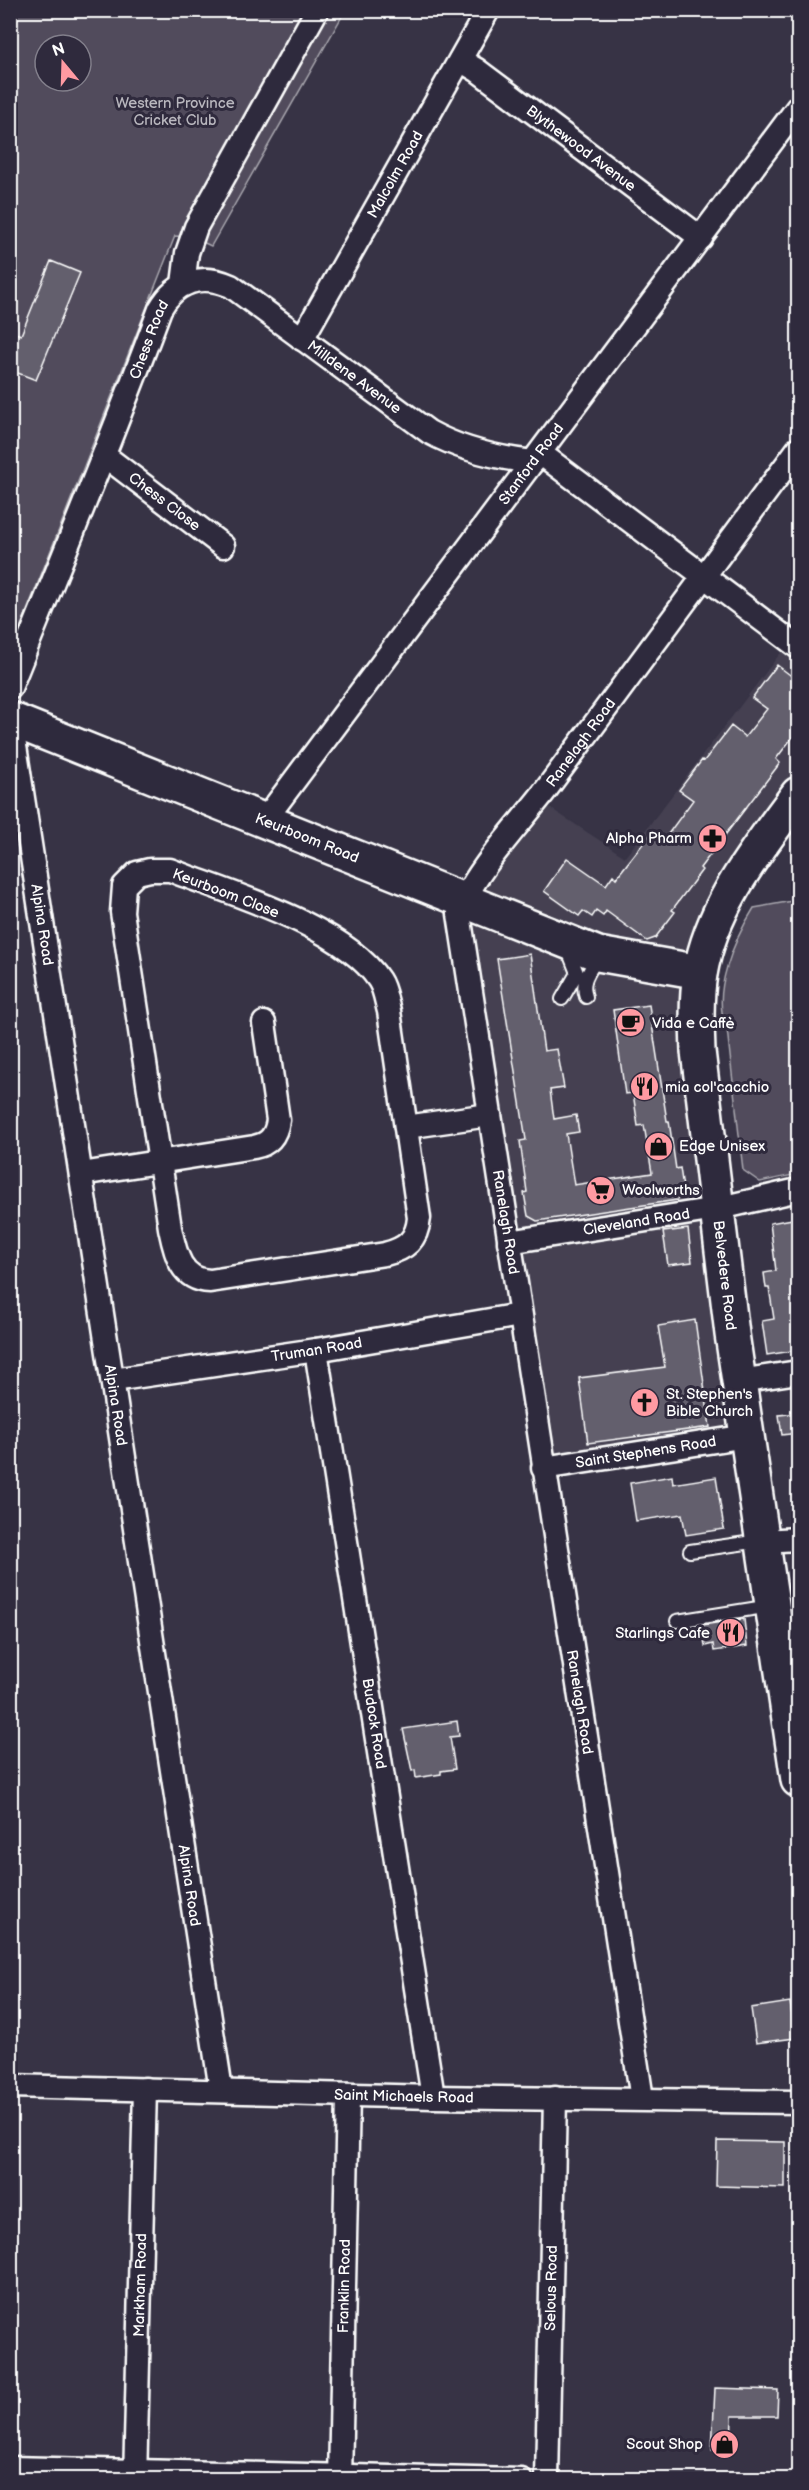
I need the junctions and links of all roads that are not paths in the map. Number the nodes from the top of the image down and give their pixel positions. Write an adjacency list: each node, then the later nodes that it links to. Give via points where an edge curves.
1 (317, 10): 6 (street, via 196,227 186,253)
2 (488, 10): 3 (street, Malcolm Road)
3 (460, 60): 5 (street, Blythewood Avenue); 7 (street, Malcolm Road)
4 (798, 107): 5 (street, Stanford Road)
5 (701, 238): 10 (street, Stanford Road)
6 (183, 284): 7 (street, Milldene Avenue, via 211,279 231,286); 9 (street, Chess Road, via 160,309)
7 (302, 339): 10 (street, Milldene Avenue, via 441,439 515,460)
8 (798, 449): 12 (street, Ranelagh Road)
9 (105, 456): 11 (street, Chess Close); 14 (street, Chess Road)
10 (537, 458): 12 (street, Milldene Avenue); 17 (street, Stanford Road)
11 (223, 546)
12 (705, 575): 13 (street, Milldene Avenue); 18 (street, Ranelagh Road)
13 (798, 647)
14 (10, 688)
15 (11, 719): 17 (main road, Keurboom Road); 28 (street, Alpina Road)
16 (798, 794): 21 (main road, Belvedere Road, via 739,875 718,918)
17 (264, 821): 18 (main road, Keurboom Road)
18 (464, 901): 19 (main road, Keurboom Road); 25 (street, Ranelagh Road, via 459,914)
19 (554, 936): 20 (main road, Keurboom Road); 23 (lane, via 571,955 577,973)
20 (600, 955): 21 (main road, Keurboom Road); 22 (lane, via 584,979)
21 (699, 982): 30 (main road, Belvedere Road, via 698,1052)
22 (586, 997)
23 (562, 999)
24 (264, 1023): 27 (street, via 278,1120 272,1139 255,1147)
25 (488, 1109): 26 (street); 31 (street, Ranelagh Road)
26 (406, 1122): 27 (street, Keurboom Close, via 419,1218 417,1231 404,1248 385,1254 200,1281 188,1274 176,1256); 27 (street, Keurboom Close, via 384,991 358,958 296,919 170,870 150,870 129,878 122,896)
27 (160, 1162): 28 (street)
28 (81, 1174): 35 (street, Alpina Road)
29 (798, 1190): 30 (street, Cleveland Road)
30 (716, 1209): 31 (street, Cleveland Road); 36 (main road, Belvedere Road)
31 (509, 1242): 32 (street, Ranelagh Road)
32 (520, 1315): 33 (street, Truman Road); 38 (street, Ranelagh Road)
33 (316, 1350): 35 (street, Truman Road); 50 (street, Budock Road)
34 (798, 1372): 36 (street)
35 (113, 1380): 48 (street, Alpina Road)
36 (739, 1381): 37 (main road, Belvedere Road)
37 (747, 1436): 38 (street, Saint Stephens Road); 40 (main road, Belvedere Road)
38 (543, 1468): 52 (street, Ranelagh Road)
39 (798, 1539): 40 (street)
40 (762, 1541): 41 (lane); 42 (main road, Belvedere Road)
41 (690, 1551)
42 (772, 1606): 43 (lane); 44 (main road, Belvedere Road)
43 (677, 1621)
44 (796, 1744): 45 (main road, Belvedere Road)
45 (798, 1780)
46 (10, 2086): 47 (street, Saint Michaels Road)
47 (144, 2089): 48 (street, Saint Michaels Road); 55 (street, Markham Road)
48 (222, 2090): 49 (street, Saint Michaels Road)
49 (348, 2095): 50 (street, Saint Michaels Road); 56 (street, Franklin Road)
50 (433, 2097): 51 (street, Saint Michaels Road)
51 (555, 2098): 52 (street, Saint Michaels Road); 58 (street, Selous Road)
52 (642, 2099): 53 (street, Saint Michaels Road)
53 (798, 2102)
54 (10, 2468): 55 (street)
55 (135, 2475): 56 (street)
56 (340, 2478): 57 (street)
57 (521, 2480)
58 (547, 2480)

